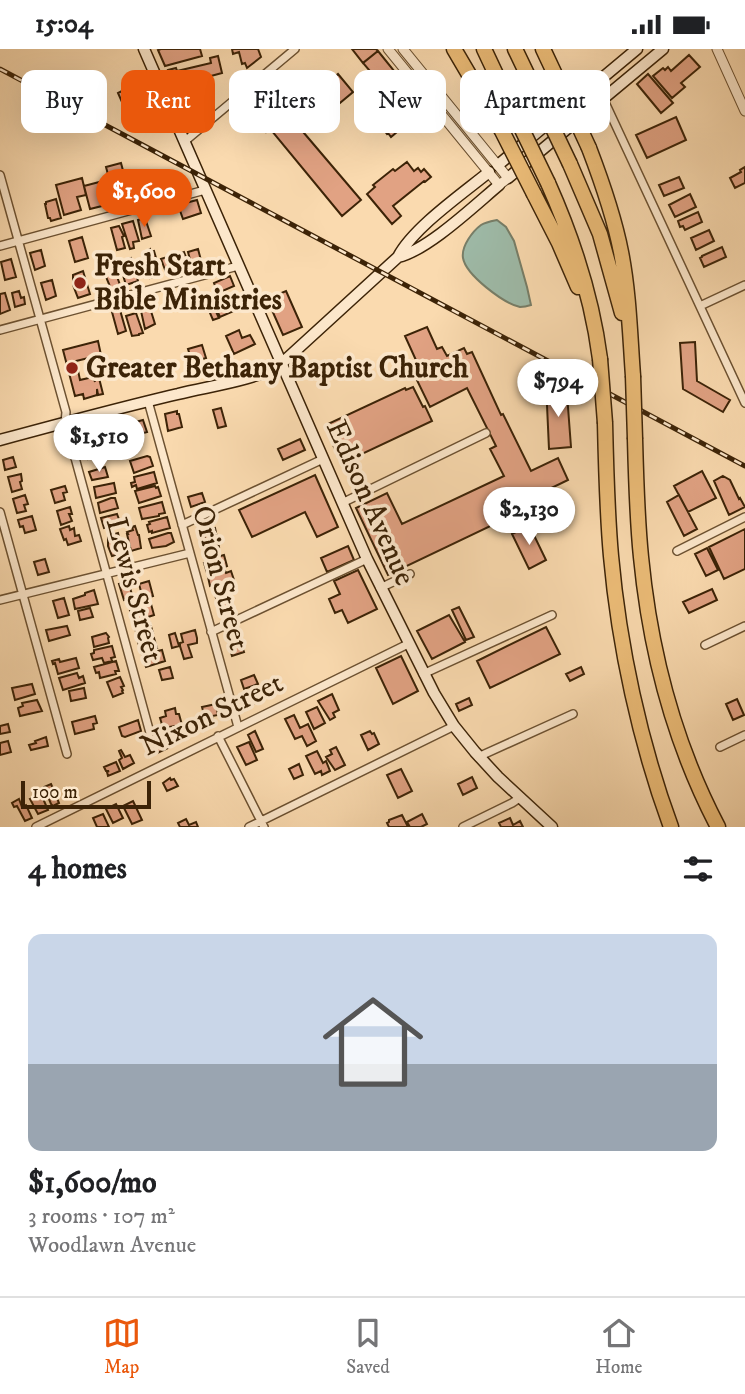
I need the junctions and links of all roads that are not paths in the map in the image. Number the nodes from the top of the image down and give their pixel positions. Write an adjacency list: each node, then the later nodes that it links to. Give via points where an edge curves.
1 (144, 49): 22 (main road, Edison Avenue)
2 (296, 49): 22 (street)
3 (388, 49): 23 (street)
4 (403, 49): 23 (street)
5 (454, 49): 35 (highway, bridge, via 501,129 574,276)
6 (484, 49): 35 (highway, bridge, via 569,232)
7 (515, 49): 37 (highway, bridge, via 592,212 610,264)
8 (543, 49): 13 (highway)
9 (549, 49): 14 (highway)
10 (637, 49): 15 (main road)
11 (663, 49): 16 (main road)
12 (717, 49): 17 (street)
13 (553, 70)
14 (555, 70)
15 (610, 71)
16 (610, 92)
17 (745, 111)
18 (610, 113): 32 (street)
19 (536, 133): 23 (main road)
20 (561, 133): 25 (main road)
21 (582, 133): 37 (highway, bridge, via 621,251)
22 (184, 142): 26 (main road, Edison Avenue)
23 (493, 169): 25 (street); 29 (main road, via 418,232)
24 (0, 175): 27 (street, Lewis Street)
25 (503, 181): 29 (main road, via 417,250)
26 (205, 190): 27 (street); 30 (main road, Edison Avenue)
27 (18, 241): 28 (street); 33 (street, Lewis Street)
28 (0, 246)
29 (398, 257): 36 (main road)
30 (238, 265): 33 (street); 36 (main road, Edison Avenue)
31 (745, 285): 32 (street)
32 (700, 306): 39 (street)
33 (40, 320): 34 (street); 40 (street, Lewis Street, via 66,412)
34 (0, 330)
35 (600, 359): 77 (highway, bridge, via 608,530 620,628 642,729)
36 (281, 364): 38 (main road, via 257,375); 43 (main road, Edison Avenue)
37 (633, 376): 78 (highway, bridge, via 640,555 654,647 679,736)
38 (148, 401): 40 (main road); 47 (street, Orion Street)
39 (745, 403)
40 (65, 423): 42 (main road); 52 (street, Lewis Street)
41 (486, 433): 44 (street)
42 (0, 440)
43 (323, 459): 44 (main road, Edison Avenue); 47 (street)
44 (342, 503): 50 (main road, Edison Avenue)
45 (0, 512): 54 (street)
46 (745, 517): 48 (street)
47 (182, 524): 49 (street, Orion Street)
48 (677, 551)
49 (190, 553): 52 (street); 58 (street, Orion Street)
50 (367, 559): 53 (main road, Edison Avenue); 58 (street)
51 (410, 573): 53 (street)
52 (106, 575): 54 (street); 65 (street, Lewis Street)
53 (380, 588): 59 (main road, Edison Avenue)
54 (22, 594): 55 (street); 69 (street)
55 (0, 600)
56 (552, 615): 61 (street)
57 (745, 626): 60 (street)
58 (211, 632): 64 (street, Orion Street)
59 (408, 644): 61 (main road, Edison Avenue); 64 (street, Nixon Street)
60 (705, 645)
61 (424, 674): 63 (main road, Edison Avenue)
62 (573, 714): 70 (street)
63 (454, 726): 70 (main road, Edison Avenue); 72 (street)
64 (238, 727): 67 (street, Nixon Street)
65 (150, 733)
66 (745, 735): 68 (street)
67 (218, 736): 72 (street); 73 (street, Nixon Street)
68 (720, 747)
69 (67, 754)
70 (478, 757): 71 (main road, Edison Avenue)
71 (521, 797): 75 (street); 76 (main road, Edison Avenue)
72 (262, 824): 74 (street)
73 (36, 827)
74 (249, 827)
75 (463, 827)
76 (552, 827)
77 (671, 827)
78 (718, 827)

